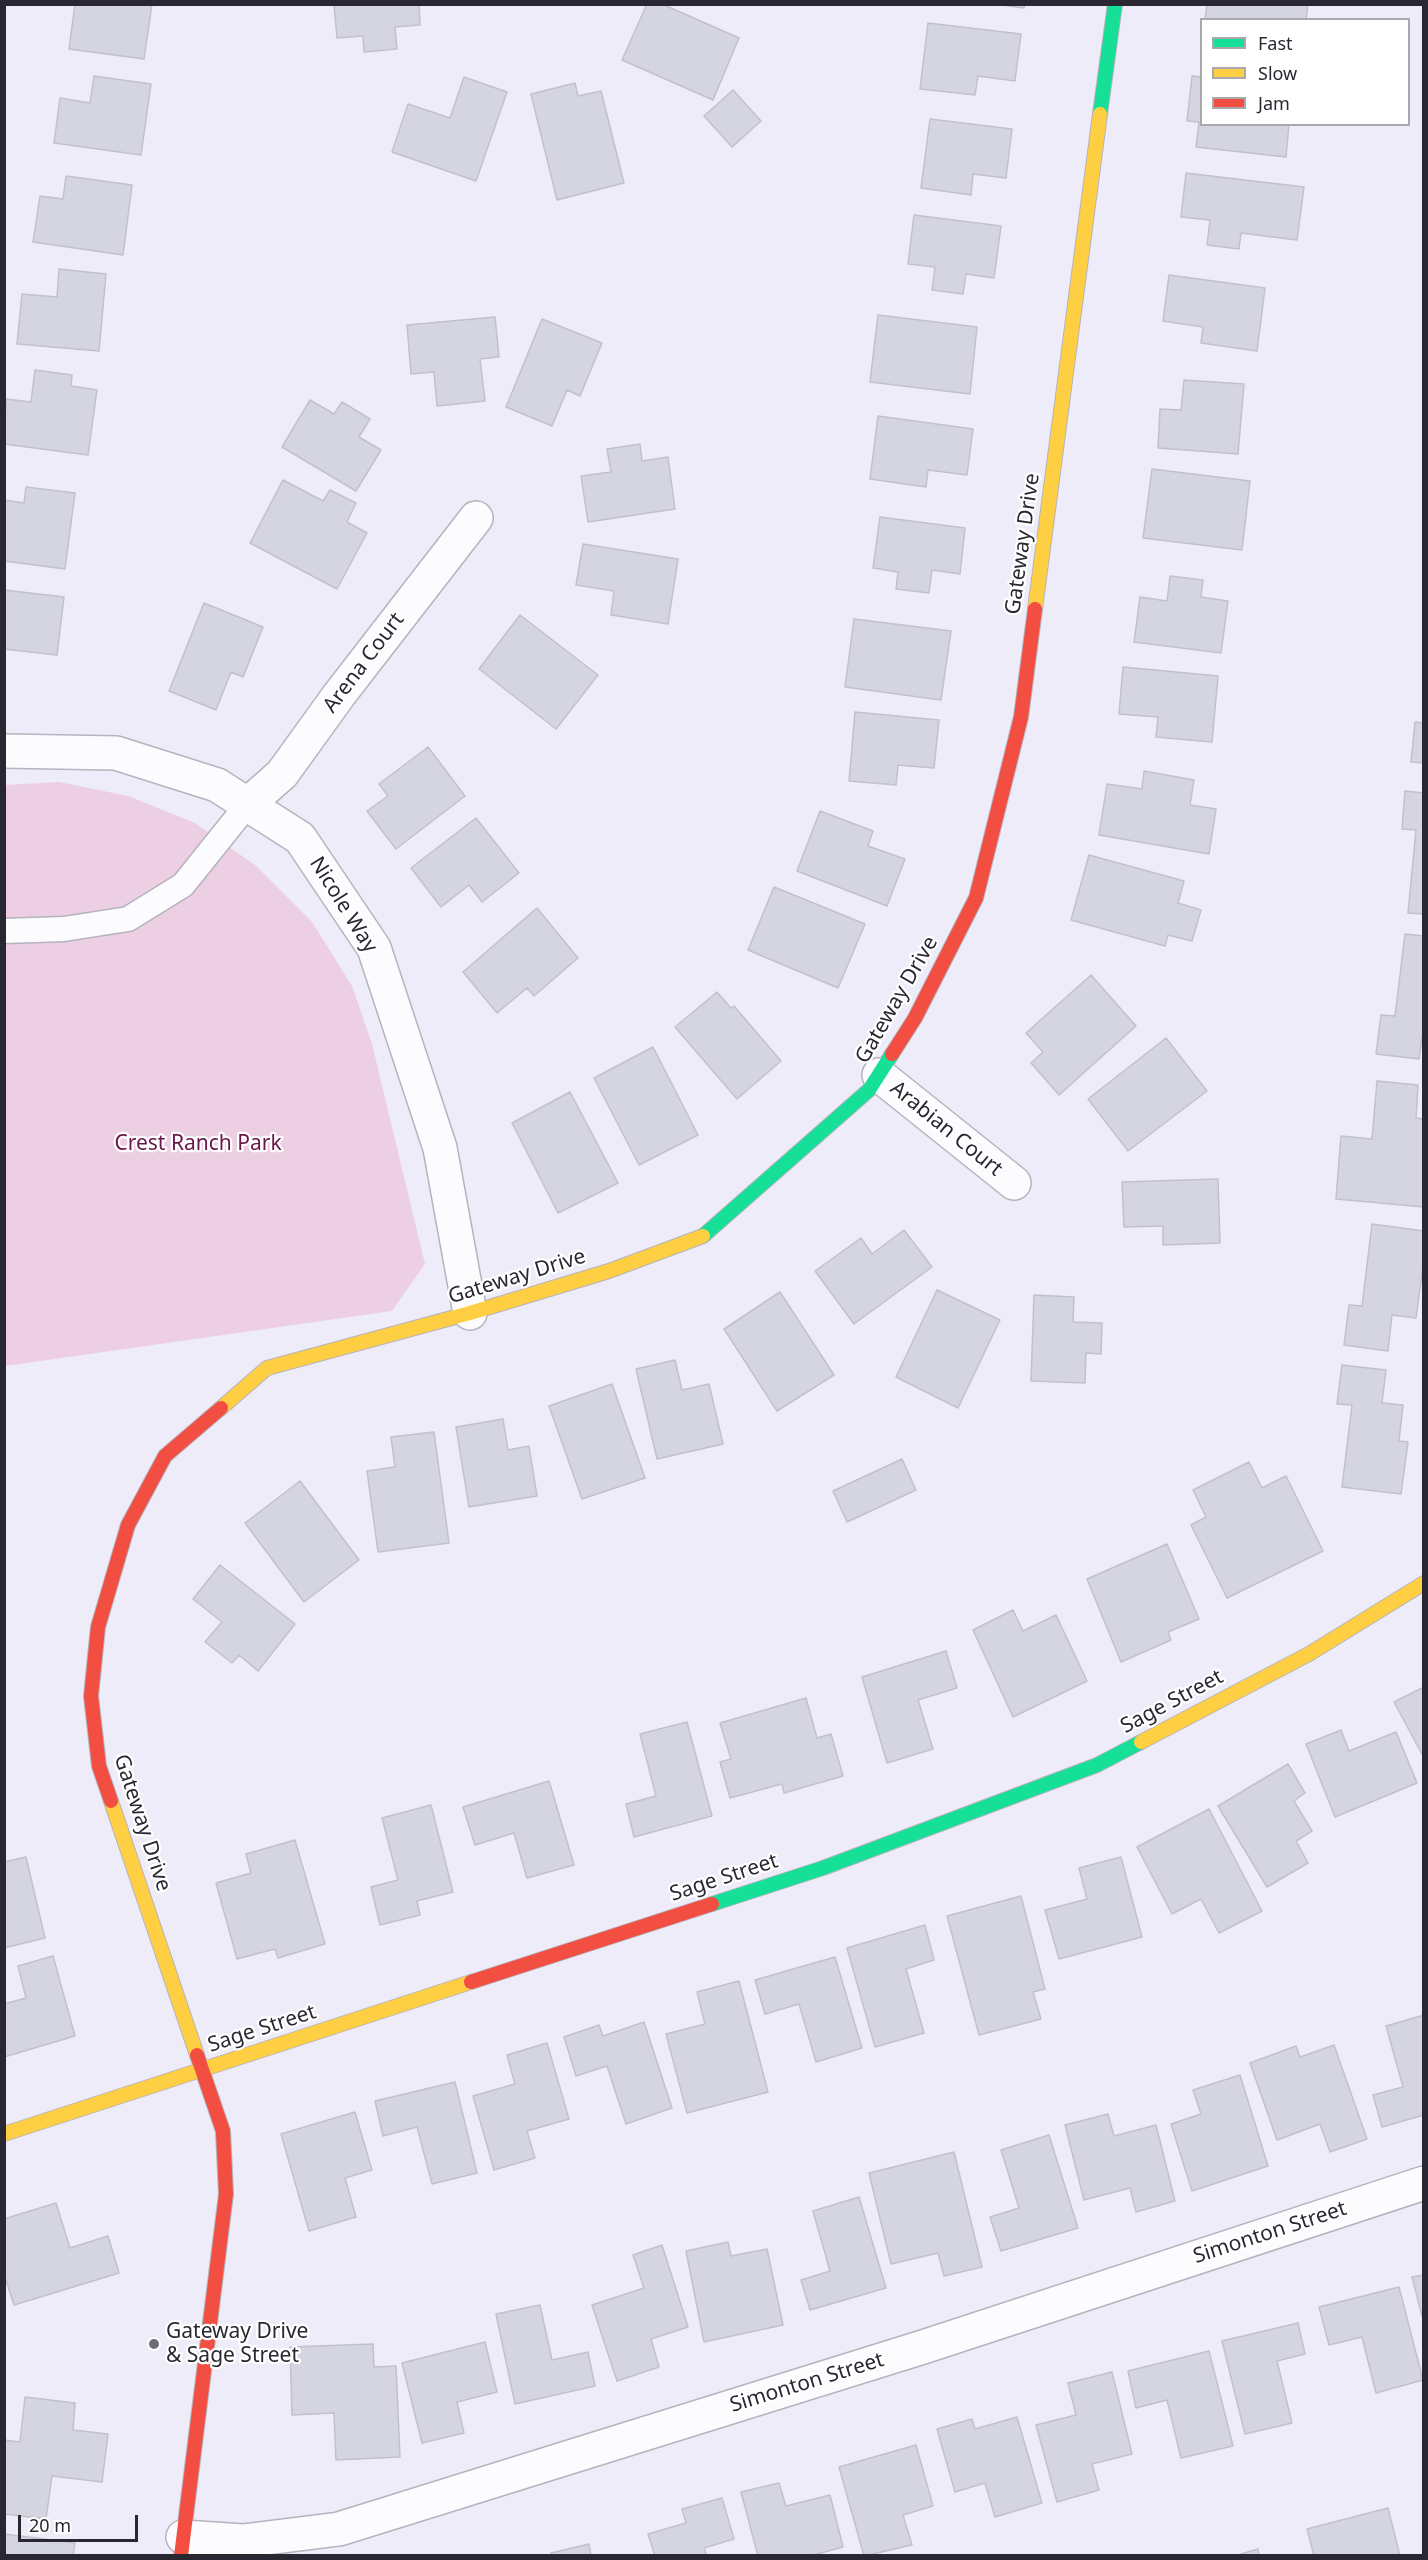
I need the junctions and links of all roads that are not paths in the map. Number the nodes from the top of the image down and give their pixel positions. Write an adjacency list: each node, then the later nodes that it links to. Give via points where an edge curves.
1 (1115, 4): 6 (street, Gateway Drive, via 1021,717 976,898 915,1018)
2 (477, 518): 4 (street, Arena Court, via 282,774)
3 (4, 751): 4 (street, Nicole Way, via 116,753 217,784)
4 (248, 804): 5 (lane, via 183,885 128,919 64,929); 8 (street, Nicole Way, via 300,838 374,948 440,1148)
5 (4, 930)
6 (879, 1075): 7 (street, Arabian Court); 8 (street, Gateway Drive, via 869,1090 706,1235 609,1271)
7 (1014, 1183)
8 (470, 1313): 10 (street, Gateway Drive, via 267,1368 165,1456 128,1525 98,1627 91,1696 99,1766)
9 (1424, 1583): 10 (street, Sage Street, via 1308,1654 1096,1765 823,1868)
10 (202, 2071): 11 (street, Sage Street); 13 (street, Gateway Drive, via 223,2131 226,2194)
11 (4, 2134)
12 (1424, 2183): 13 (street, Simonton Street, via 922,2347 339,2529)
13 (182, 2546)

